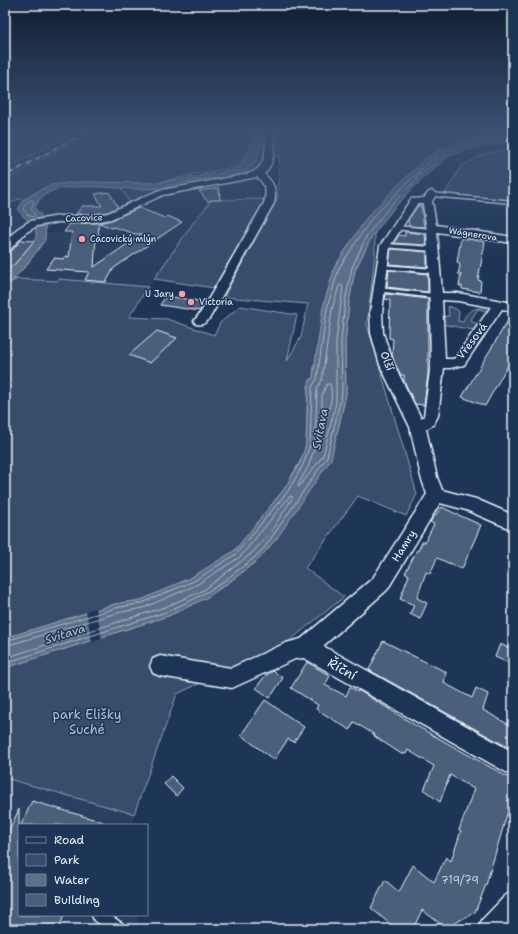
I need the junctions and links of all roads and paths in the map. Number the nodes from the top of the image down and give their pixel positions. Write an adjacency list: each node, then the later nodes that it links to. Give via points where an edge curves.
1 (258, 173): 17 (street, via 269,182 272,193 269,204)
2 (256, 174): 9 (street, Cacovice, via 245,178 160,193 111,216 34,223 21,231)
3 (430, 198): 4 (lane, via 441,196); 5 (street, Olší, via 414,201); 6 (street)
4 (513, 202)
5 (396, 228): 6 (lane); 8 (street, Olší)
6 (432, 229): 7 (street, Wágnerova); 10 (street)
7 (513, 240)
8 (385, 246): 10 (lane); 11 (street, Olší)
9 (5, 249)
10 (433, 249): 12 (street)
11 (381, 267): 12 (lane); 13 (street, Olší)
12 (436, 271): 14 (street)
13 (378, 290): 14 (lane); 19 (street, Olší, via 377,333 387,366)
14 (435, 296): 15 (street); 18 (street)
15 (498, 305): 16 (street); 18 (street, Vřesová, via 459,362)
16 (513, 307)
17 (200, 321)
18 (438, 363): 19 (street, via 431,416)
19 (418, 427): 20 (street, Olší, via 429,477)
20 (436, 495): 21 (street, via 470,504); 22 (street, Hamry, via 380,584)
21 (513, 523)
22 (306, 648): 23 (street, via 293,650 232,678); 24 (street, Říční)
23 (160, 666)
24 (513, 765)
25 (513, 905): 28 (street)
26 (100, 916): 27 (lane)
27 (118, 929)
28 (491, 929)

